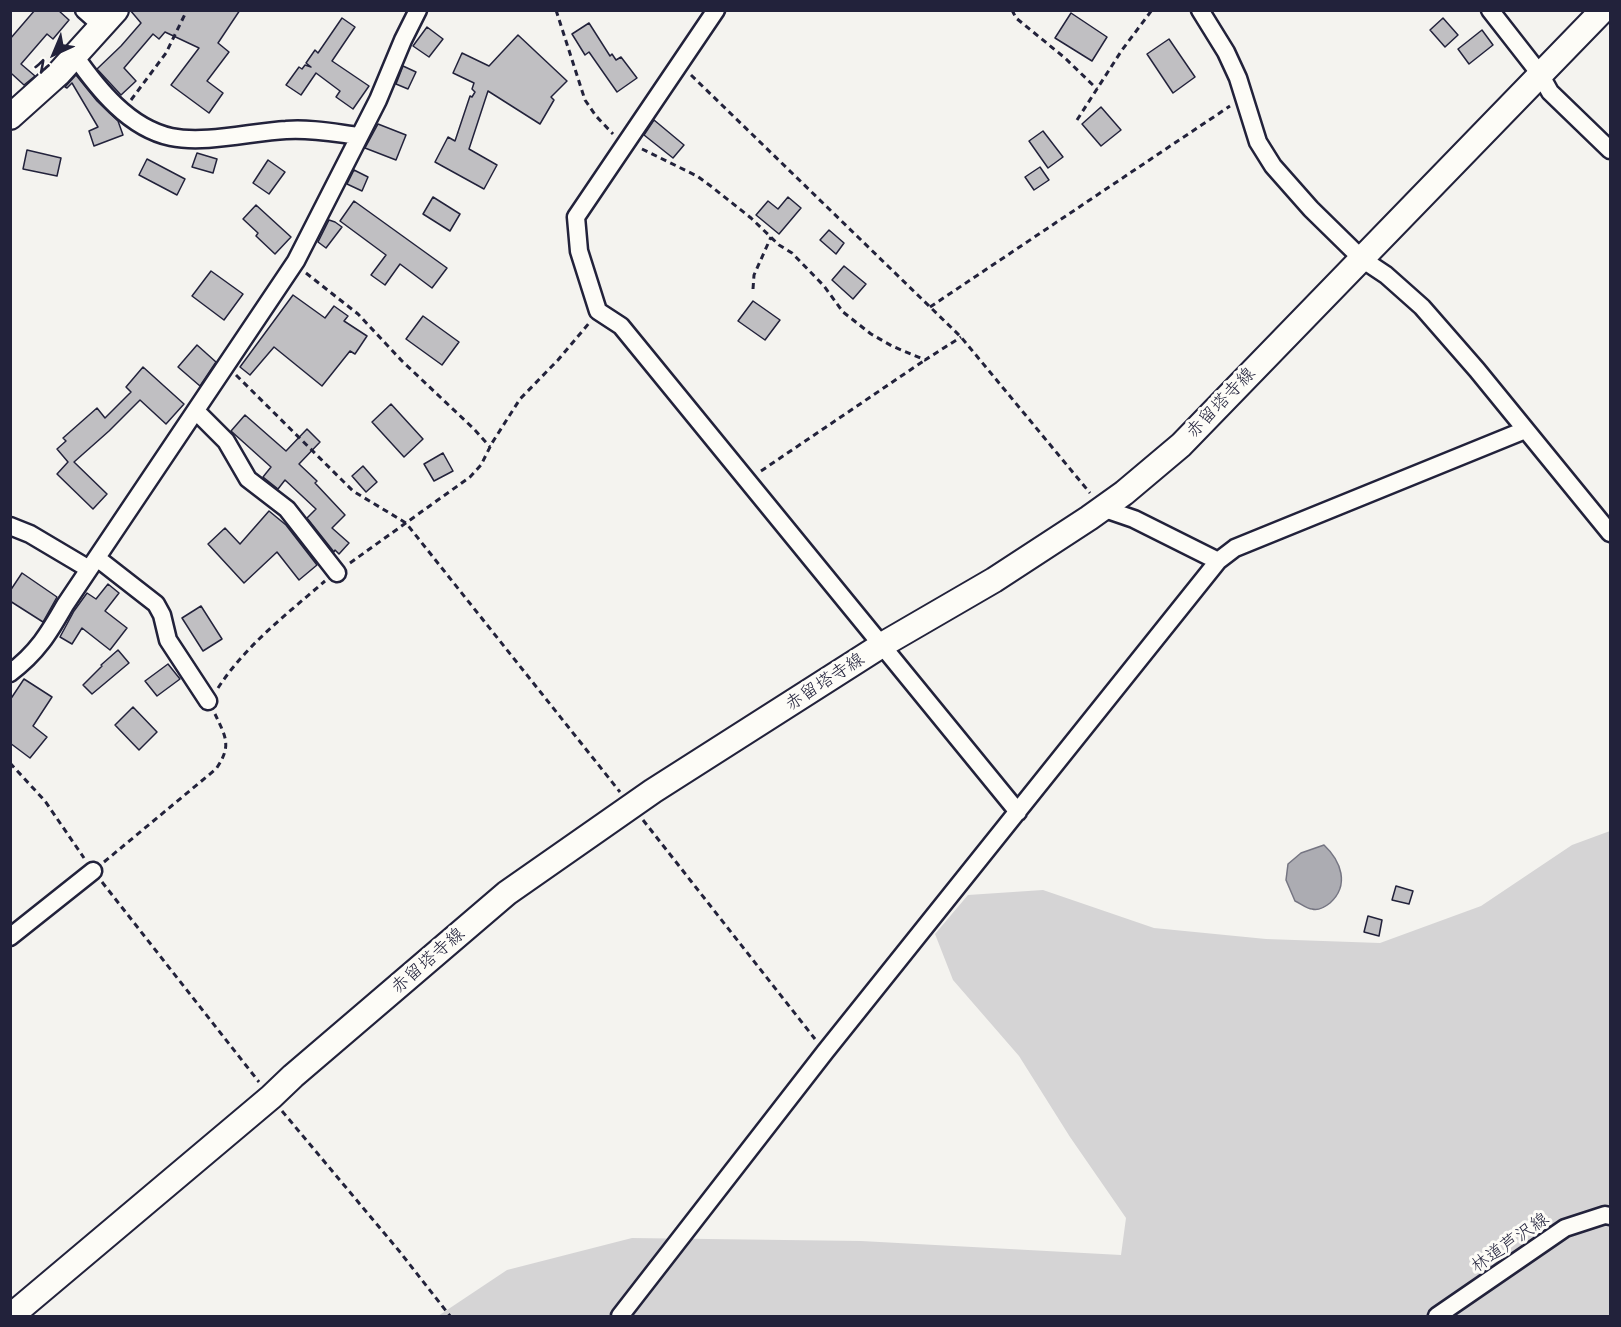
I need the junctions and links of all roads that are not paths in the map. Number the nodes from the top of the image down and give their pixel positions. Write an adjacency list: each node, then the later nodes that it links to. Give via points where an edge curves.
1 (418, 10): 10 (street)
2 (716, 10): 21 (street, via 576,217 579,251 598,311 621,326)
3 (1200, 10): 12 (street, via 1226,52 1258,142 1273,166)
4 (1490, 10): 8 (street)
5 (1603, 10): 8 (main road, 赤留塔寺線)
6 (101, 16): 7 (main road)
7 (75, 56): 9 (main road); 10 (street, via 103,93 123,111 171,137 191,139 287,129)
8 (1540, 74): 11 (street, via 1550,92); 12 (main road, 赤留塔寺線)
9 (10, 117)
10 (359, 136): 13 (street, via 296,261)
11 (1611, 150)
12 (1362, 259): 14 (street, via 1422,308); 15 (main road, 赤留塔寺線, via 1181,445)
13 (196, 411): 19 (street); 20 (street, via 226,441 248,479 287,509)
14 (1525, 430): 17 (street); 18 (street, via 1235,548)
15 (1102, 508): 18 (street, via 1134,519); 21 (main road, 赤留塔寺線, via 994,580)
16 (10, 526): 19 (street)
17 (1611, 533)
18 (1218, 561): 24 (street)
19 (93, 564): 22 (street, via 44,642); 23 (street, via 156,604 168,640)
20 (337, 573)
21 (882, 645): 24 (street); 28 (main road, 赤留塔寺線, via 653,791 507,893)
22 (10, 673)
23 (208, 701)
24 (1018, 812): 29 (street, via 825,1052)
25 (93, 871): 26 (street)
26 (10, 937)
27 (1611, 1216): 30 (street, 林道芦沢線, via 1565,1228)
28 (11, 1317)
29 (620, 1317)
30 (1437, 1317)

